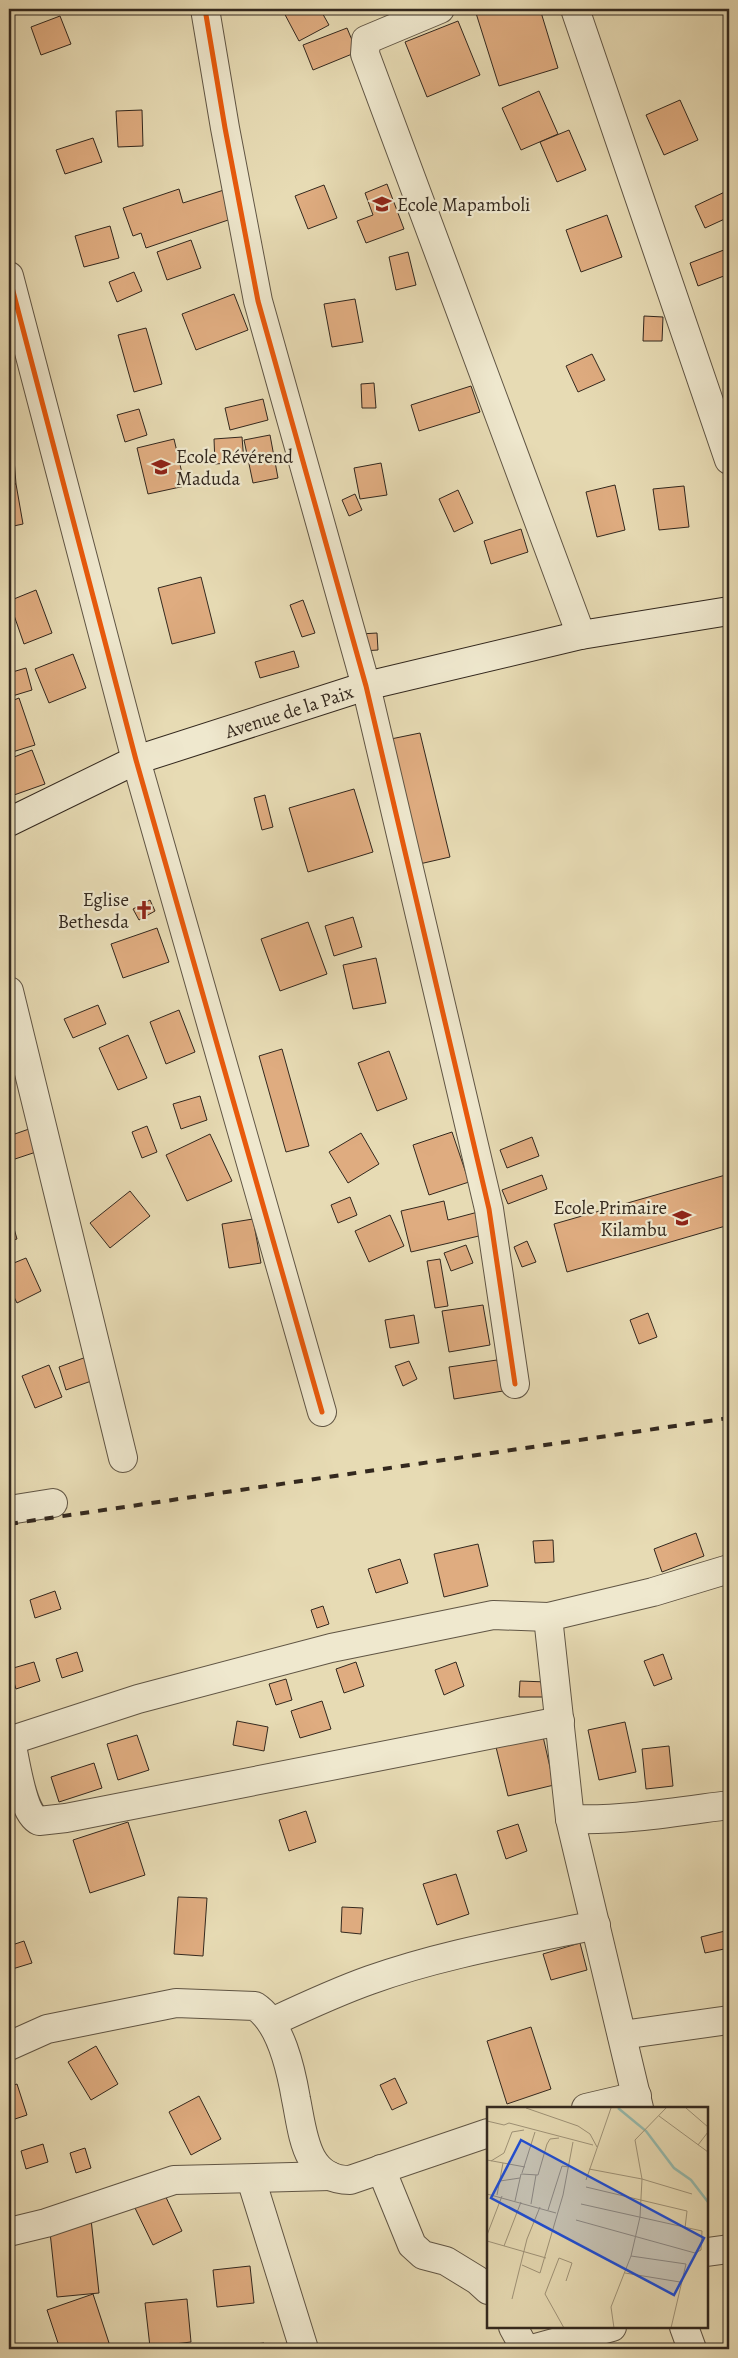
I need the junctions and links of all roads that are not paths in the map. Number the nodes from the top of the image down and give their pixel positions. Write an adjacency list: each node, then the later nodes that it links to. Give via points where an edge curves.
1 (205, 9): 8 (street, via 258,301)
2 (440, 9): 7 (street, via 366,40 365,54)
3 (574, 9): 5 (street)
4 (9, 276): 9 (street)
5 (729, 460)
6 (729, 611): 7 (street, Avenue de la Paix)
7 (581, 635): 8 (street, Avenue de la Paix)
8 (366, 686): 9 (street, Avenue de la Paix); 12 (street, via 489,1209)
9 (136, 760): 10 (street, Avenue de la Paix); 13 (street)
10 (9, 822)
11 (9, 991): 14 (street)
12 (515, 1384)
13 (322, 1412)
14 (123, 1458)
15 (53, 1503): 16 (street)
16 (9, 1510)
17 (729, 1569): 18 (street, via 653,1592)
18 (548, 1617): 19 (street); 20 (street, via 493,1615 331,1648 138,1700)
19 (560, 1720): 20 (street, via 39,1821 33,1818 27,1805); 22 (street)
20 (10, 1741)
21 (729, 1805): 22 (street, via 630,1818)
22 (570, 1819): 23 (street)
23 (596, 1925): 25 (street, via 487,1948 371,1979); 26 (street)
24 (729, 2020): 26 (street)
25 (272, 2022): 27 (street, via 256,2006 176,2002 47,2029); 32 (street, via 289,2070 306,2148 320,2170)
26 (622, 2034): 28 (street)
27 (9, 2046)
28 (638, 2102): 29 (street)
29 (595, 2107)
30 (487, 2133): 31 (street)
31 (381, 2169): 32 (street, via 350,2180); 37 (street, via 412,2245 423,2255 446,2261)
32 (330, 2176): 33 (street)
33 (251, 2179): 34 (street, via 174,2180 46,2223); 41 (street)
34 (9, 2232)
35 (729, 2249): 36 (street)
36 (708, 2252)
37 (487, 2289)
38 (514, 2328): 42 (street)
39 (608, 2328): 43 (street)
40 (684, 2328): 44 (street)
41 (304, 2349)
42 (524, 2349)
43 (532, 2349)
44 (692, 2349)

